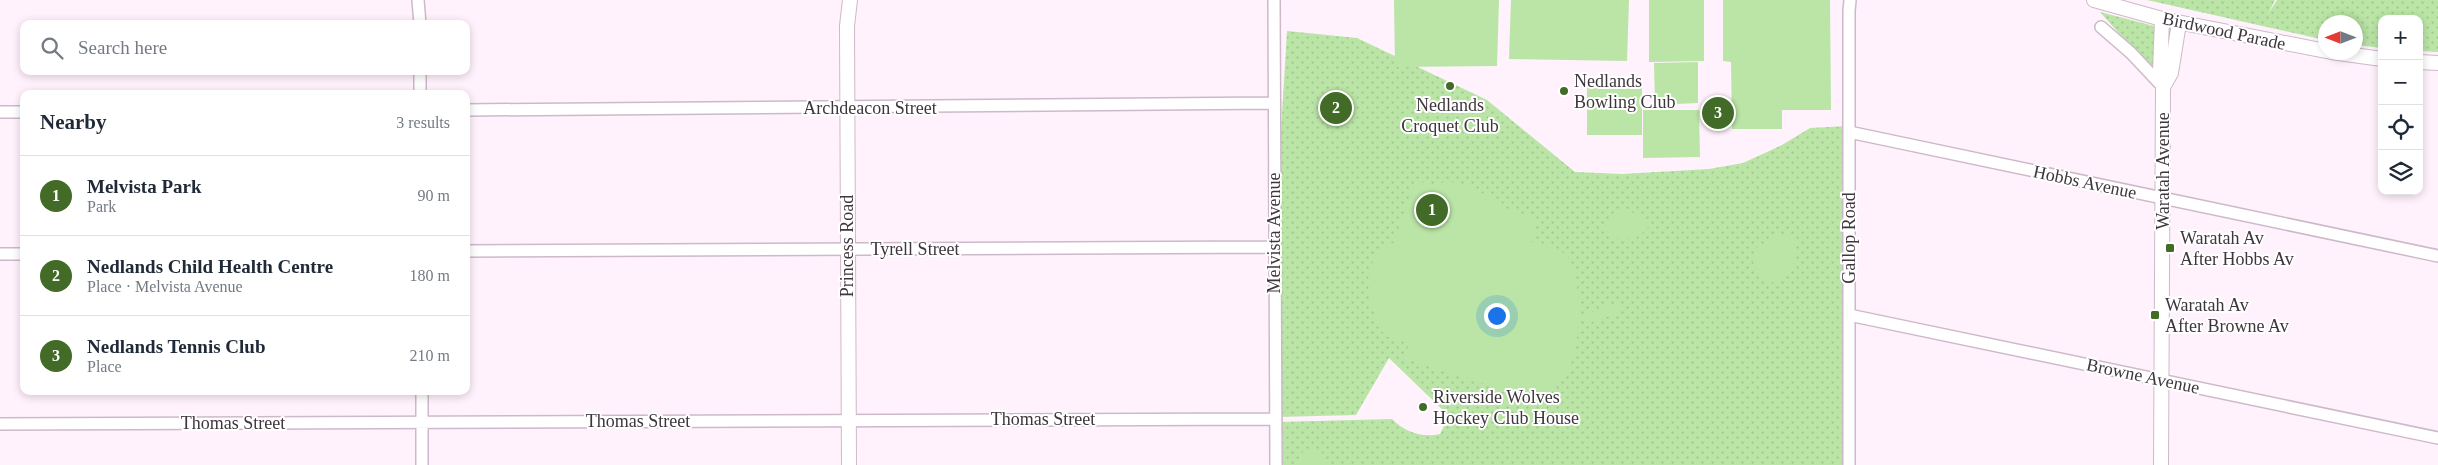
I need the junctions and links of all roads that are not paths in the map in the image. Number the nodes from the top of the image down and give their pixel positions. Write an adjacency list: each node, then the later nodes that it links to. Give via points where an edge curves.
1 (844, 0): 10 (street, Princess Road)
2 (850, 0): 10 (street, Princess Road)
3 (1274, 0): 20 (street, Melvista Avenue)
4 (2094, 0): 7 (street, Birdwood Parade)
5 (420, 1): 8 (street)
6 (1848, 4): 25 (street, Gallop Road)
7 (2162, 19): 9 (street, Birdwood Parade); 18 (street, Waratah Avenue, via 2160,73)
8 (420, 20)
9 (2179, 23): 12 (street, Birdwood Parade); 18 (street, Waratah Avenue, via 2171,74)
10 (847, 26): 21 (street, Princess Road)
11 (2101, 27): 18 (street, Waratah Avenue)
12 (2318, 50)
13 (2363, 56): 14 (street)
14 (2378, 58)
15 (2423, 62): 16 (street)
16 (2438, 63)
17 (420, 75): 19 (street)
18 (2163, 87): 26 (street, Waratah Avenue)
19 (420, 90)
20 (1274, 104): 21 (street, Archdeacon Street); 27 (street, Melvista Avenue)
21 (847, 108): 22 (street, Archdeacon Street); 28 (street, Princess Road)
22 (470, 110)
23 (0, 112): 24 (street)
24 (20, 112)
25 (1849, 132): 26 (street, Hobbs Avenue); 33 (street, Gallop Road)
26 (2162, 198): 32 (street, Hobbs Avenue); 34 (street, Waratah Avenue)
27 (1274, 247): 28 (street, Tyrell Street); 36 (street, Melvista Avenue)
28 (848, 250): 29 (street, Tyrell Street); 37 (street, Princess Road)
29 (470, 251)
30 (0, 254): 31 (street)
31 (20, 254)
32 (2438, 256)
33 (1849, 315): 34 (street, Browne Avenue); 44 (street, Gallop Road)
34 (2162, 381): 40 (street, Browne Avenue); 45 (street, Waratah Avenue)
35 (422, 395): 38 (street)
36 (1276, 418): 37 (street, Thomas Street); 43 (street, Melvista Avenue)
37 (848, 419): 38 (street, Thomas Street); 42 (street, Princess Road)
38 (422, 422): 39 (street, Thomas Street); 41 (street)
39 (0, 424)
40 (2438, 438)
41 (422, 465)
42 (849, 465)
43 (1276, 465)
44 (1849, 465)
45 (2161, 465)

